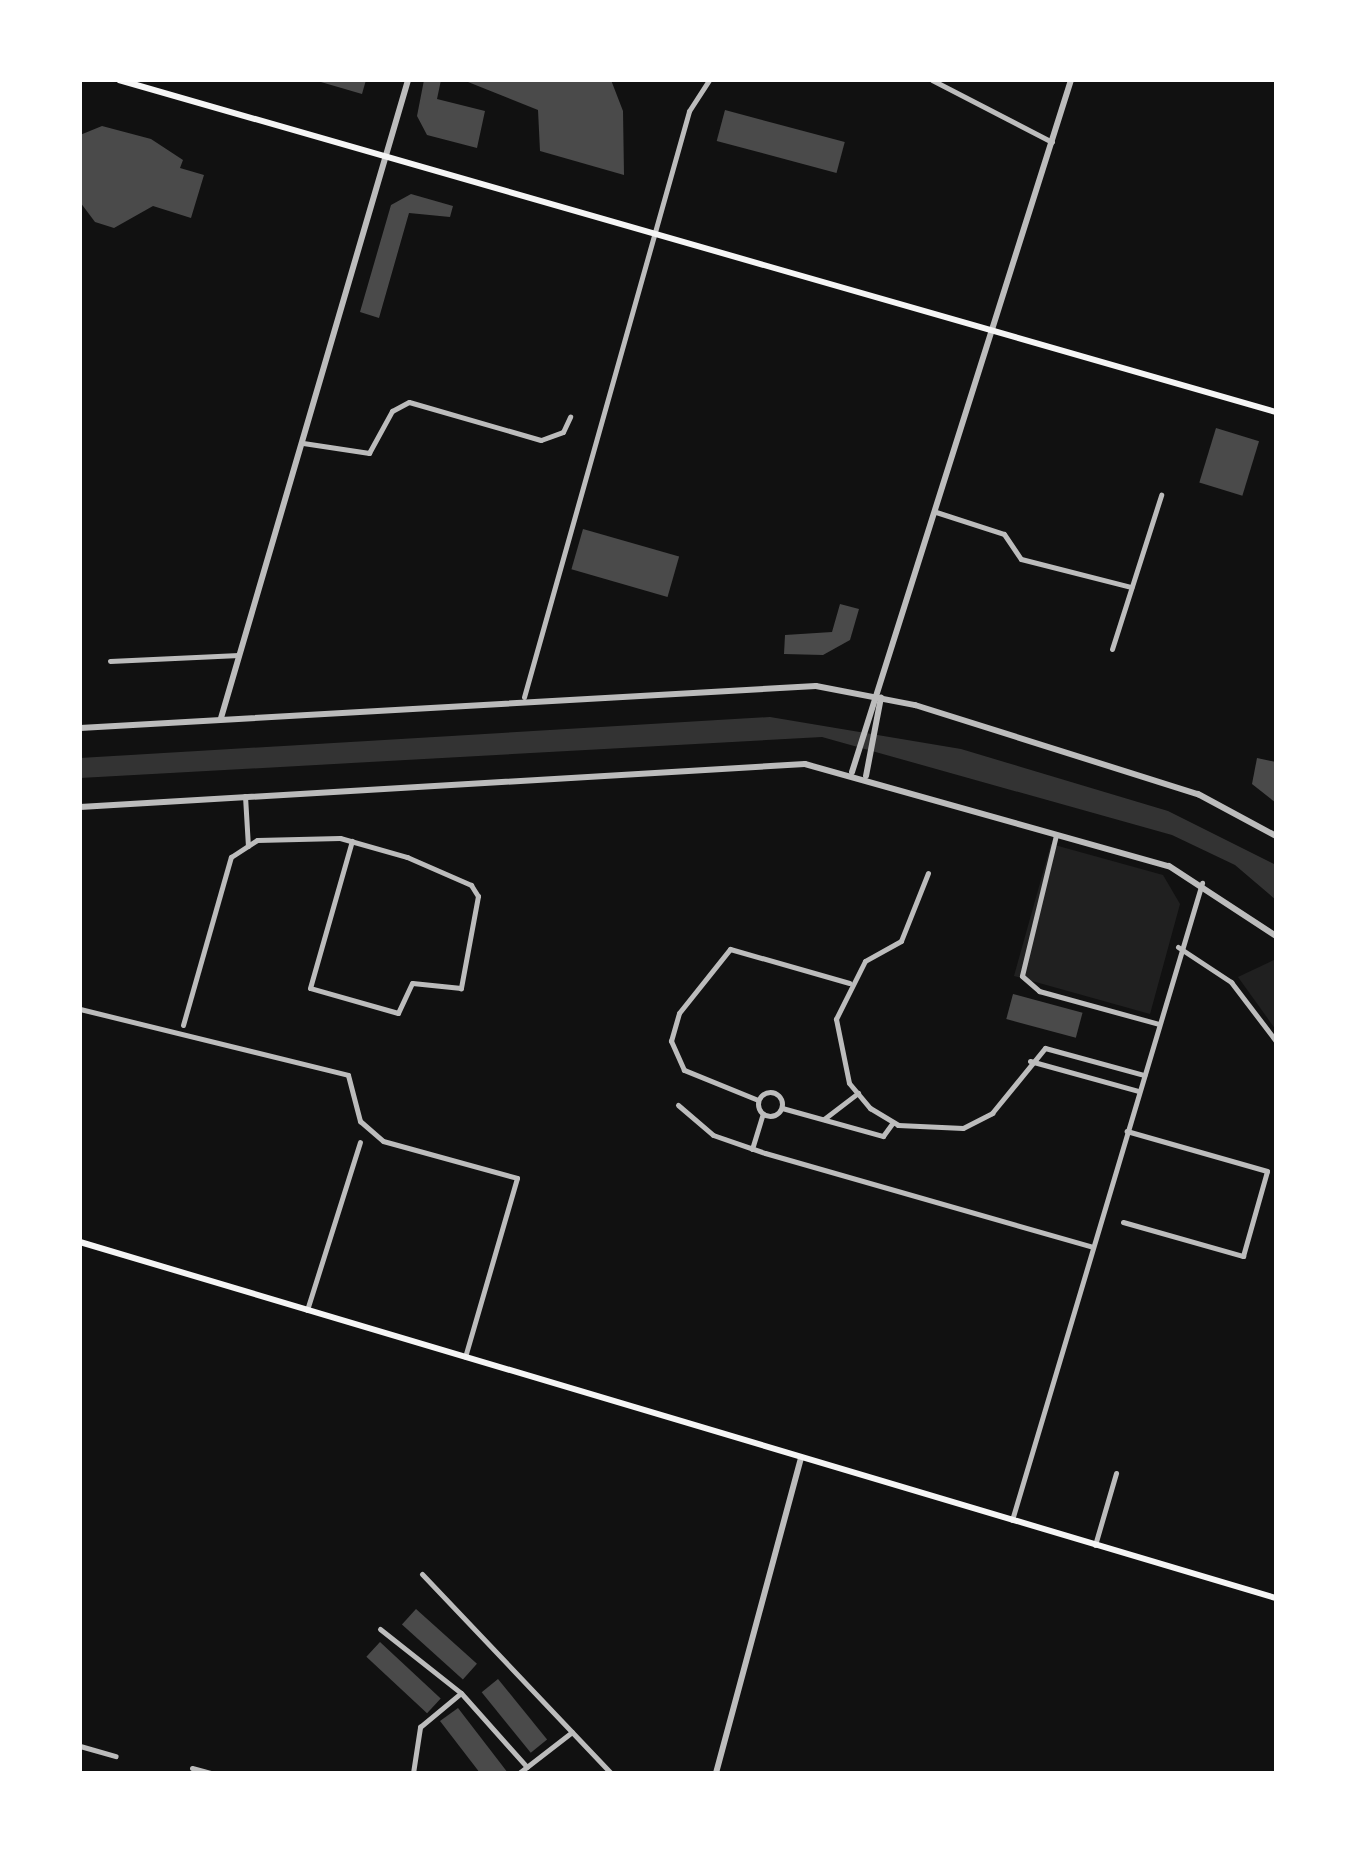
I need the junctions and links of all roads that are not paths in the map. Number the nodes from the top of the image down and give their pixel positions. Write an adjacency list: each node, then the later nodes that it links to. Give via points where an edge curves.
1 (119, 80): 7 (main road)
2 (408, 80): 7 (street)
3 (709, 80): 8 (street, via 697,87)
4 (932, 80): 6 (street)
5 (1071, 80): 6 (street)
6 (1052, 142): 9 (street)
7 (386, 157): 8 (main road); 12 (street)
8 (656, 234): 9 (main road); 19 (street)
9 (989, 330): 10 (main road); 14 (street)
10 (1276, 412)
11 (570, 417): 12 (street, via 564,432 541,440 410,402 392,411 370,452)
12 (300, 442): 17 (street)
13 (1160, 495): 15 (street)
14 (936, 512): 15 (street, via 1004,534 1021,559); 20 (street)
15 (1131, 587): 16 (street)
16 (1112, 649)
17 (240, 655): 18 (street); 21 (street)
18 (110, 661)
19 (524, 696): 20 (street, via 770,684); 21 (street)
20 (881, 696): 23 (street); 24 (street, via 882,722); 28 (street, via 1198,794)
21 (221, 718): 22 (street)
22 (80, 728)
23 (852, 772): 24 (street); 25 (street, via 757,764)
24 (866, 776): 27 (street)
25 (246, 796): 26 (street); 30 (street)
26 (80, 806)
27 (1057, 832): 32 (street); 37 (street, via 1022,976 1040,991)
28 (1276, 836)
29 (352, 841): 29 (street, via 475,888 461,988 412,983 398,1013 310,988); 30 (street)
30 (248, 846): 38 (street, via 230,857)
31 (928, 872): 35 (street, via 901,941)
32 (1202, 883): 33 (street); 34 (street)
33 (1276, 936)
34 (1178, 947): 37 (street); 39 (street, via 1231,982)
35 (849, 983): 43 (street, via 837,1052); 44 (street, via 730,949 680,1013 671,1041 684,1070)
36 (80, 1009): 57 (street, via 348,1075 360,1120 384,1142 518,1178)
37 (1160, 1024): 41 (street)
38 (184, 1025)
39 (1276, 1041)
40 (1030, 1061): 41 (street, via 1045,1048); 42 (street); 49 (street, via 1004,1102 963,1128)
41 (1144, 1075): 42 (street)
42 (1139, 1091): 50 (street)
43 (858, 1093): 48 (street); 49 (street)
44 (758, 1100): 46 (street, via 774,1092); 47 (street)
45 (678, 1105): 52 (street, via 713,1135)
46 (782, 1108): 47 (street); 48 (street)
47 (763, 1114): 52 (street)
48 (823, 1119): 49 (street, via 882,1136)
49 (893, 1122)
50 (1127, 1132): 53 (street, via 1267,1171 1243,1256); 55 (street)
51 (360, 1142): 56 (street)
52 (752, 1149): 55 (street)
53 (1123, 1222)
54 (80, 1242): 56 (main road)
55 (1092, 1247): 60 (street)
56 (306, 1310): 57 (main road)
57 (465, 1357): 58 (main road)
58 (801, 1457): 60 (main road); 75 (street)
59 (1116, 1472): 61 (street)
60 (1012, 1520): 61 (main road)
61 (1096, 1545): 63 (main road)
62 (422, 1574): 66 (street)
63 (1276, 1598)
64 (380, 1630): 65 (street)
65 (461, 1693): 69 (street); 72 (street, via 420,1728)
66 (573, 1732): 69 (street); 74 (street)
67 (80, 1746): 68 (street)
68 (116, 1756)
69 (527, 1767): 73 (street)
70 (192, 1768): 71 (street)
71 (211, 1773)
72 (413, 1773)
73 (519, 1773)
74 (611, 1773)
75 (716, 1773)

